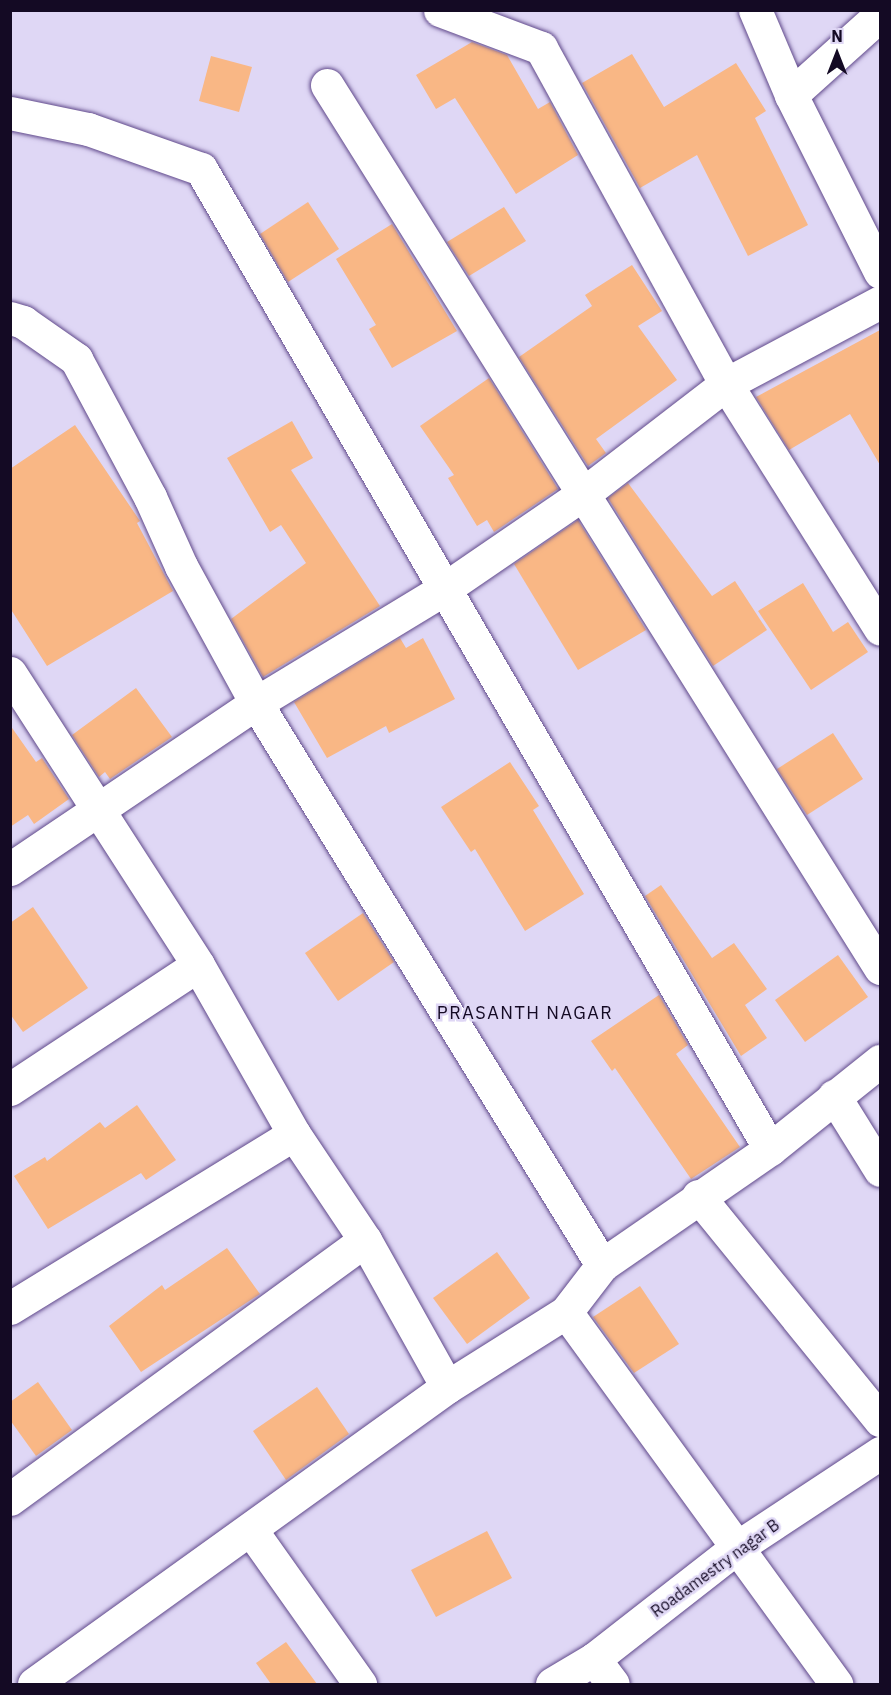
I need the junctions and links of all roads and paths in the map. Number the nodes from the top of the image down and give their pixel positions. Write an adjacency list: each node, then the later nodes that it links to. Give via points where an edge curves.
1 (440, 10): 10 (street, via 541,48)
2 (755, 10): 5 (street)
3 (880, 15): 5 (street)
4 (327, 85): 11 (street)
5 (791, 95): 7 (street)
6 (10, 113): 12 (street, via 88,129 201,169)
7 (880, 272)
8 (880, 302): 10 (street)
9 (10, 318): 15 (street, via 23,322 76,359)
10 (726, 384): 11 (street); 13 (street)
11 (583, 494): 12 (street); 19 (street)
12 (444, 588): 15 (street); 24 (street)
13 (880, 628)
14 (10, 673): 16 (street)
15 (256, 703): 16 (street); 28 (street)
16 (98, 811): 17 (street); 18 (street)
17 (10, 869)
18 (198, 965): 21 (street); 23 (street)
19 (880, 968)
20 (880, 1061): 22 (street)
21 (10, 1089)
22 (834, 1096): 24 (street); 25 (street)
23 (294, 1134): 27 (street); 29 (street)
24 (770, 1149): 26 (street)
25 (880, 1170)
26 (698, 1196): 28 (street); 32 (street)
27 (366, 1240): 31 (street); 34 (street)
28 (602, 1265): 30 (street)
29 (10, 1308)
30 (566, 1312): 31 (street); 36 (street)
31 (447, 1387): 35 (street)
32 (880, 1420)
33 (880, 1453): 36 (street, Roadamestry nagar B)
34 (10, 1499)
35 (251, 1530): 38 (street); 39 (street)
36 (736, 1548): 37 (street, Roadamestry nagar B); 42 (street)
37 (594, 1659): 40 (street, Roadamestry nagar B); 41 (street)
38 (34, 1684)
39 (360, 1684)
40 (552, 1684)
41 (613, 1684)
42 (836, 1684)

